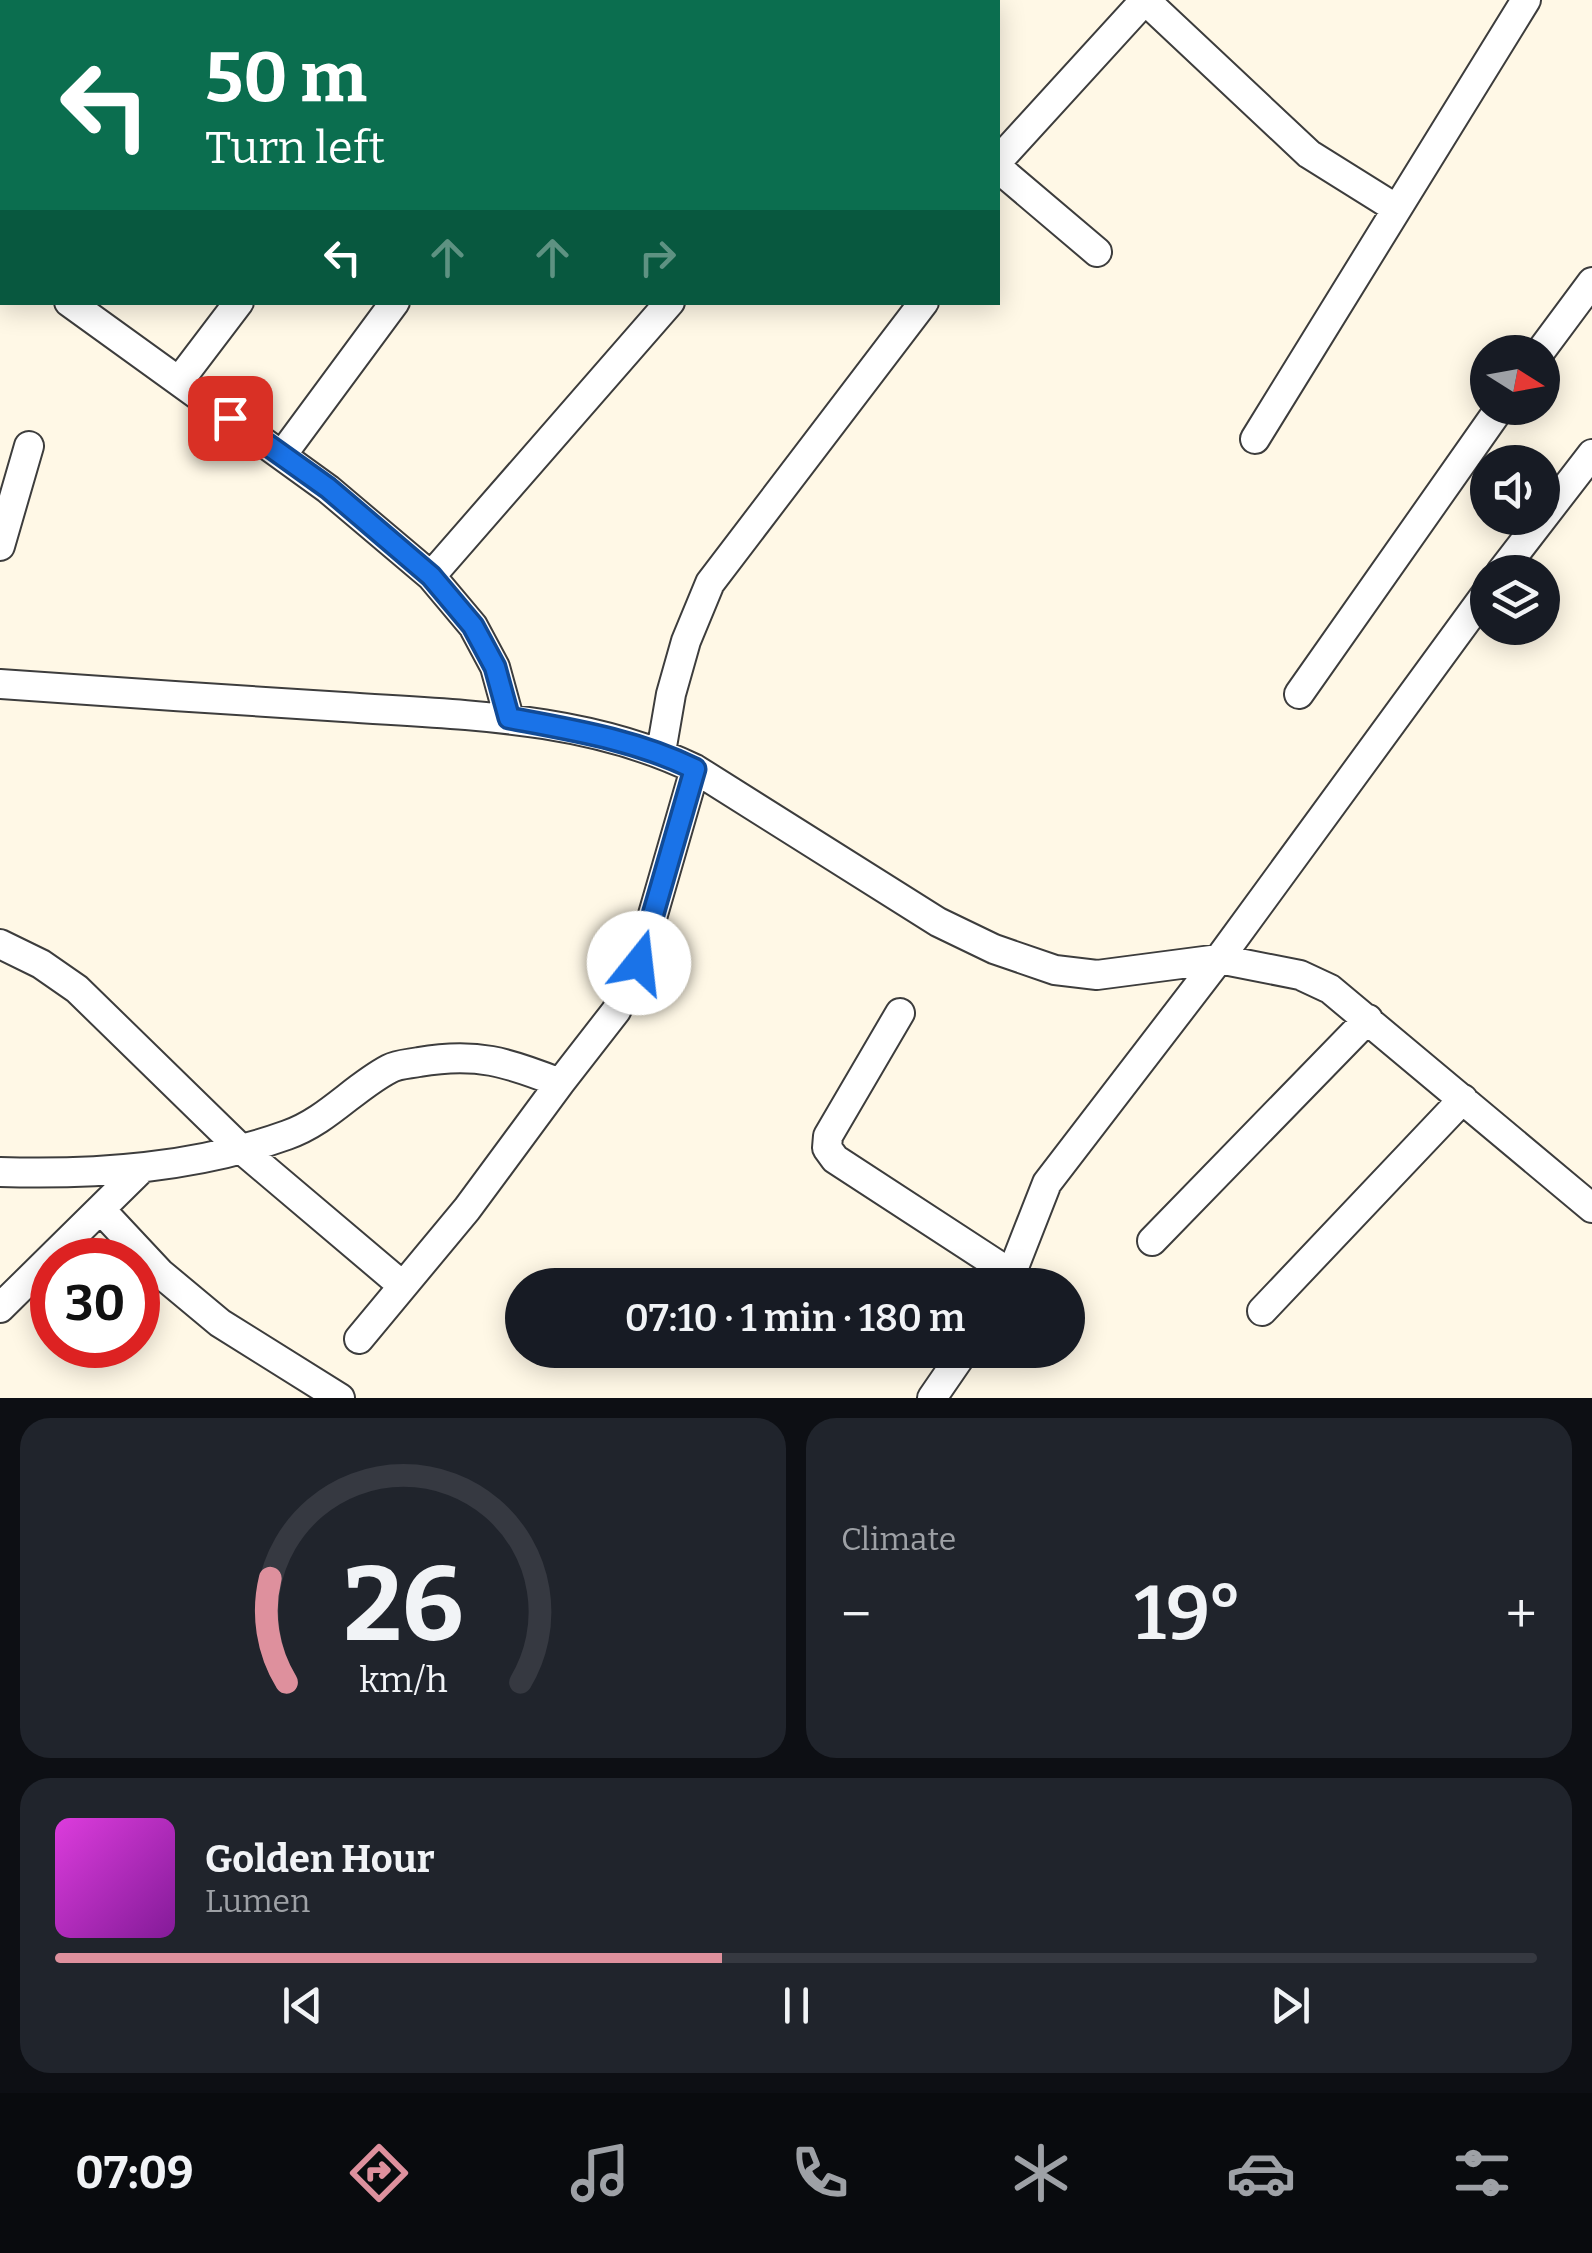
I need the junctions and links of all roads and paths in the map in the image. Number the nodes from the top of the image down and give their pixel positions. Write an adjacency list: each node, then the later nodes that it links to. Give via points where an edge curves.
1 (1526, 0): 4 (street)
2 (1000, 163): 4 (street, via 1145,0 1309,154)
3 (1000, 167): 5 (street)
4 (1397, 209): 15 (street)
5 (1097, 252)
6 (1592, 282): 12 (street)
7 (73, 305): 13 (street)
8 (237, 305): 13 (street)
9 (393, 305): 18 (street)
10 (667, 305): 21 (street)
11 (922, 305): 26 (street, via 710,582 686,641)
12 (1553, 335)
13 (179, 381): 18 (street)
14 (1488, 425): 24 (street)
15 (1255, 438)
16 (30, 446): 19 (street)
17 (1592, 454): 20 (street)
18 (282, 455): 21 (street)
19 (0, 546)
20 (1514, 555)
21 (431, 576): 25 (street, via 473,626 495,667)
22 (1470, 616): 29 (street)
23 (0, 684): 25 (street)
24 (1300, 694)
25 (509, 718): 26 (street)
26 (660, 752): 27 (street)
27 (695, 769): 29 (street, via 938,922 994,949 1096,976); 32 (street, via 639,963 616,1010)
28 (0, 944): 34 (street, via 78,989)
29 (1219, 959): 31 (street, via 1300,975); 41 (street, via 1047,1183)
30 (900, 1013): 40 (street, via 827,1148)
31 (1368, 1019): 33 (street); 39 (street)
32 (560, 1083): 34 (street, via 509,1062 453,1056 392,1067 323,1118); 42 (street)
33 (1463, 1099): 37 (street); 44 (street)
34 (240, 1148): 35 (street); 42 (street)
35 (141, 1170): 36 (street); 38 (street)
36 (0, 1172)
37 (1592, 1208)
38 (102, 1210): 43 (street); 47 (street, via 160,1273 220,1323)
39 (1152, 1242)
40 (993, 1268)
41 (1015, 1268)
42 (403, 1286): 45 (street)
43 (0, 1308)
44 (1262, 1311)
45 (359, 1339)
46 (953, 1368): 48 (street)
47 (340, 1398)
48 (932, 1398)

